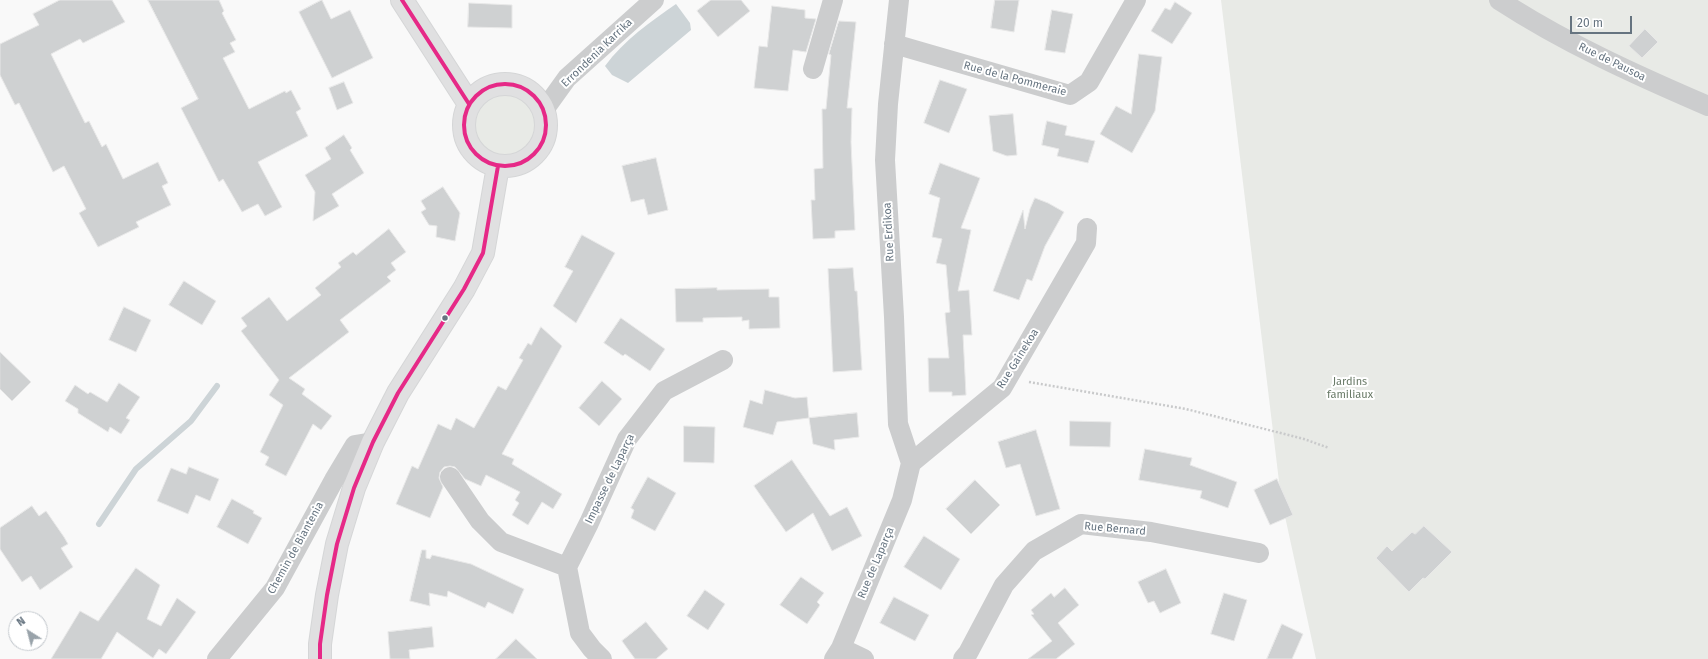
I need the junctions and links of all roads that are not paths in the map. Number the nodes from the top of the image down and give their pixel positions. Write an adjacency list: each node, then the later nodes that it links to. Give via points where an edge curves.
1 (402, 0): 9 (main road)
2 (654, 0): 11 (street, Errondenia Karrika, via 567,78)
3 (833, 0): 8 (street)
4 (899, 0): 7 (street, Rue Erdikoa)
5 (1136, 0): 7 (street, Rue de la Pommeraie, via 1089,82 1070,95)
6 (1499, 0): 10 (street, Rue de Pausoa, via 1532,22 1620,67)
7 (894, 44): 16 (street, Rue Erdikoa, via 885,160 898,424)
8 (813, 69)
9 (469, 104): 11 (main road, via 482,90 499,83 518,85 534,94); 12 (main road, via 463,125 469,145 481,159)
10 (1708, 106)
11 (544, 110): 12 (main road, via 546,131 537,151 519,164)
12 (498, 166): 15 (main road, via 483,253 464,289 398,393)
13 (1087, 228): 16 (street, Rue Gainekoa, via 1086,243 1002,388)
14 (723, 360): 19 (street, Impasse de Laparça, via 664,391 632,433)
15 (373, 442): 22 (street, Chemin de Biantenia, via 355,445 276,588); 23 (main road, via 354,488 337,544 327,595)
16 (912, 463): 20 (street, Rue de Laparça, via 902,500)
17 (450, 477): 19 (street, via 480,521 502,542)
18 (1259, 553): 25 (street, Rue Bernard, via 1151,532 1081,524 1034,551 1004,584)
19 (567, 567): 21 (street, via 580,633)
20 (837, 654): 24 (street)
21 (592, 656)
22 (217, 659)
23 (320, 659)
24 (864, 659)
25 (963, 659)

